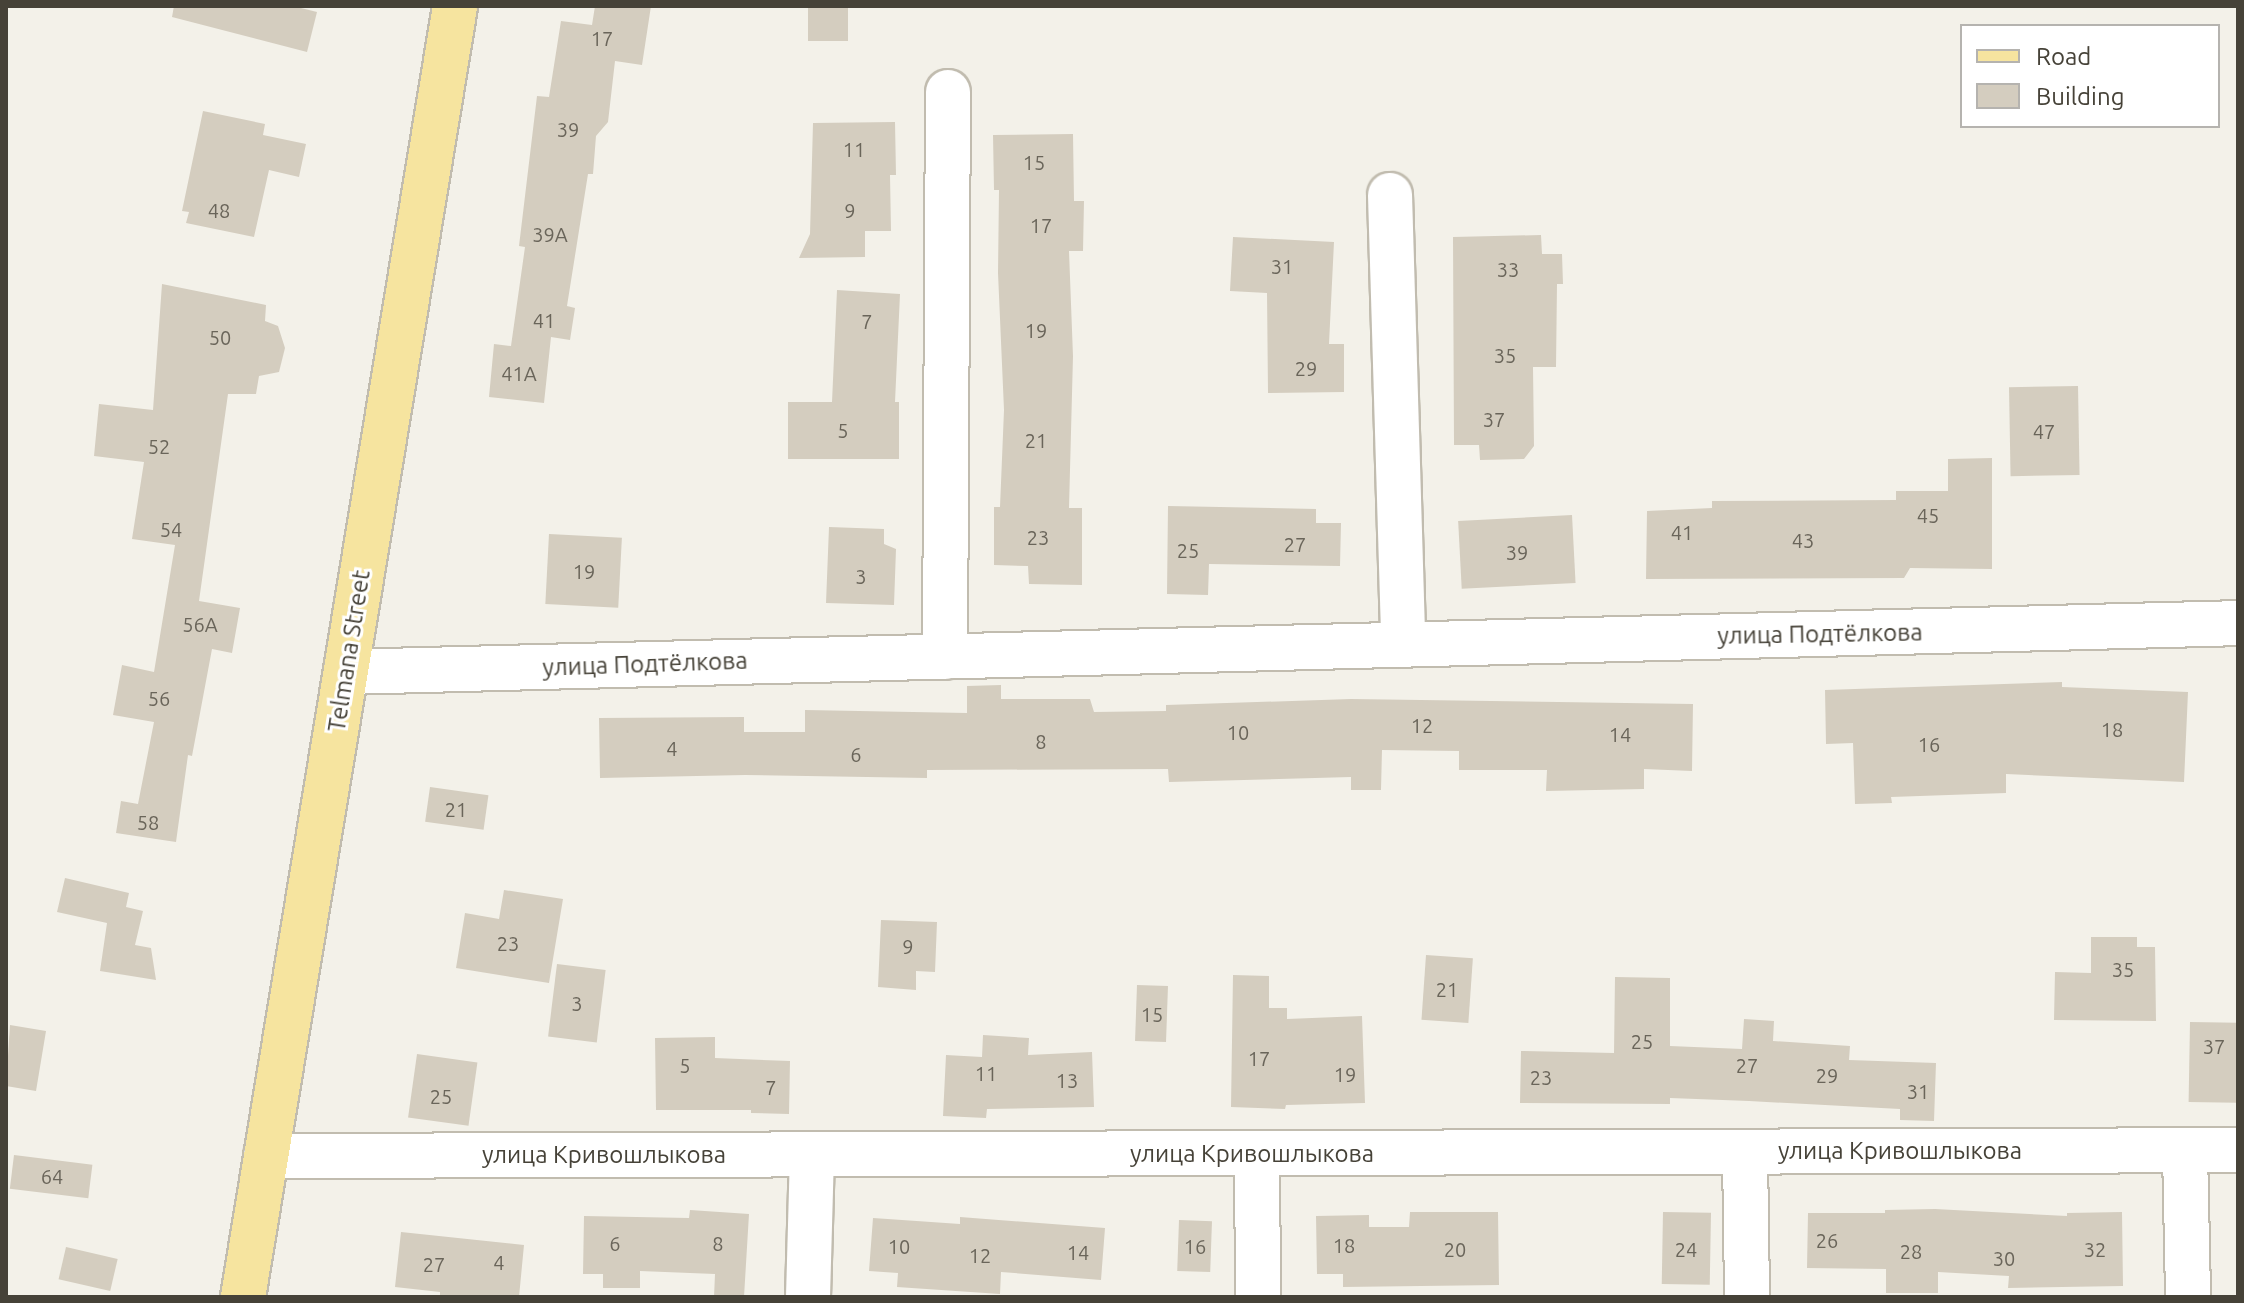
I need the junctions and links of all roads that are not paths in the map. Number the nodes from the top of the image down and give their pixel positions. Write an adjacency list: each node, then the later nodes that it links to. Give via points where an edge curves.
1 (455, 6): 7 (main road, Telmana Street)
2 (948, 92): 6 (street)
3 (1390, 195): 5 (street)
4 (2238, 623): 5 (street, улица Подтёлкова)
5 (1403, 645): 6 (street, улица Подтёлкова)
6 (945, 657): 7 (street, улица Подтёлкова)
7 (346, 672): 13 (main road, Telmana Street)
8 (2238, 1150): 9 (street, улица Кривошлыкова)
9 (2185, 1151): 10 (street, улица Кривошлыкова); 18 (street)
10 (1745, 1152): 11 (street, улица Кривошлыкова); 17 (street)
11 (1257, 1154): 12 (street, улица Кривошлыкова); 16 (street)
12 (812, 1155): 13 (street, улица Кривошлыкова); 15 (street)
13 (266, 1156): 14 (main road, Telmana Street)
14 (243, 1297)
15 (808, 1297)
16 (1258, 1297)
17 (1747, 1297)
18 (2188, 1297)

